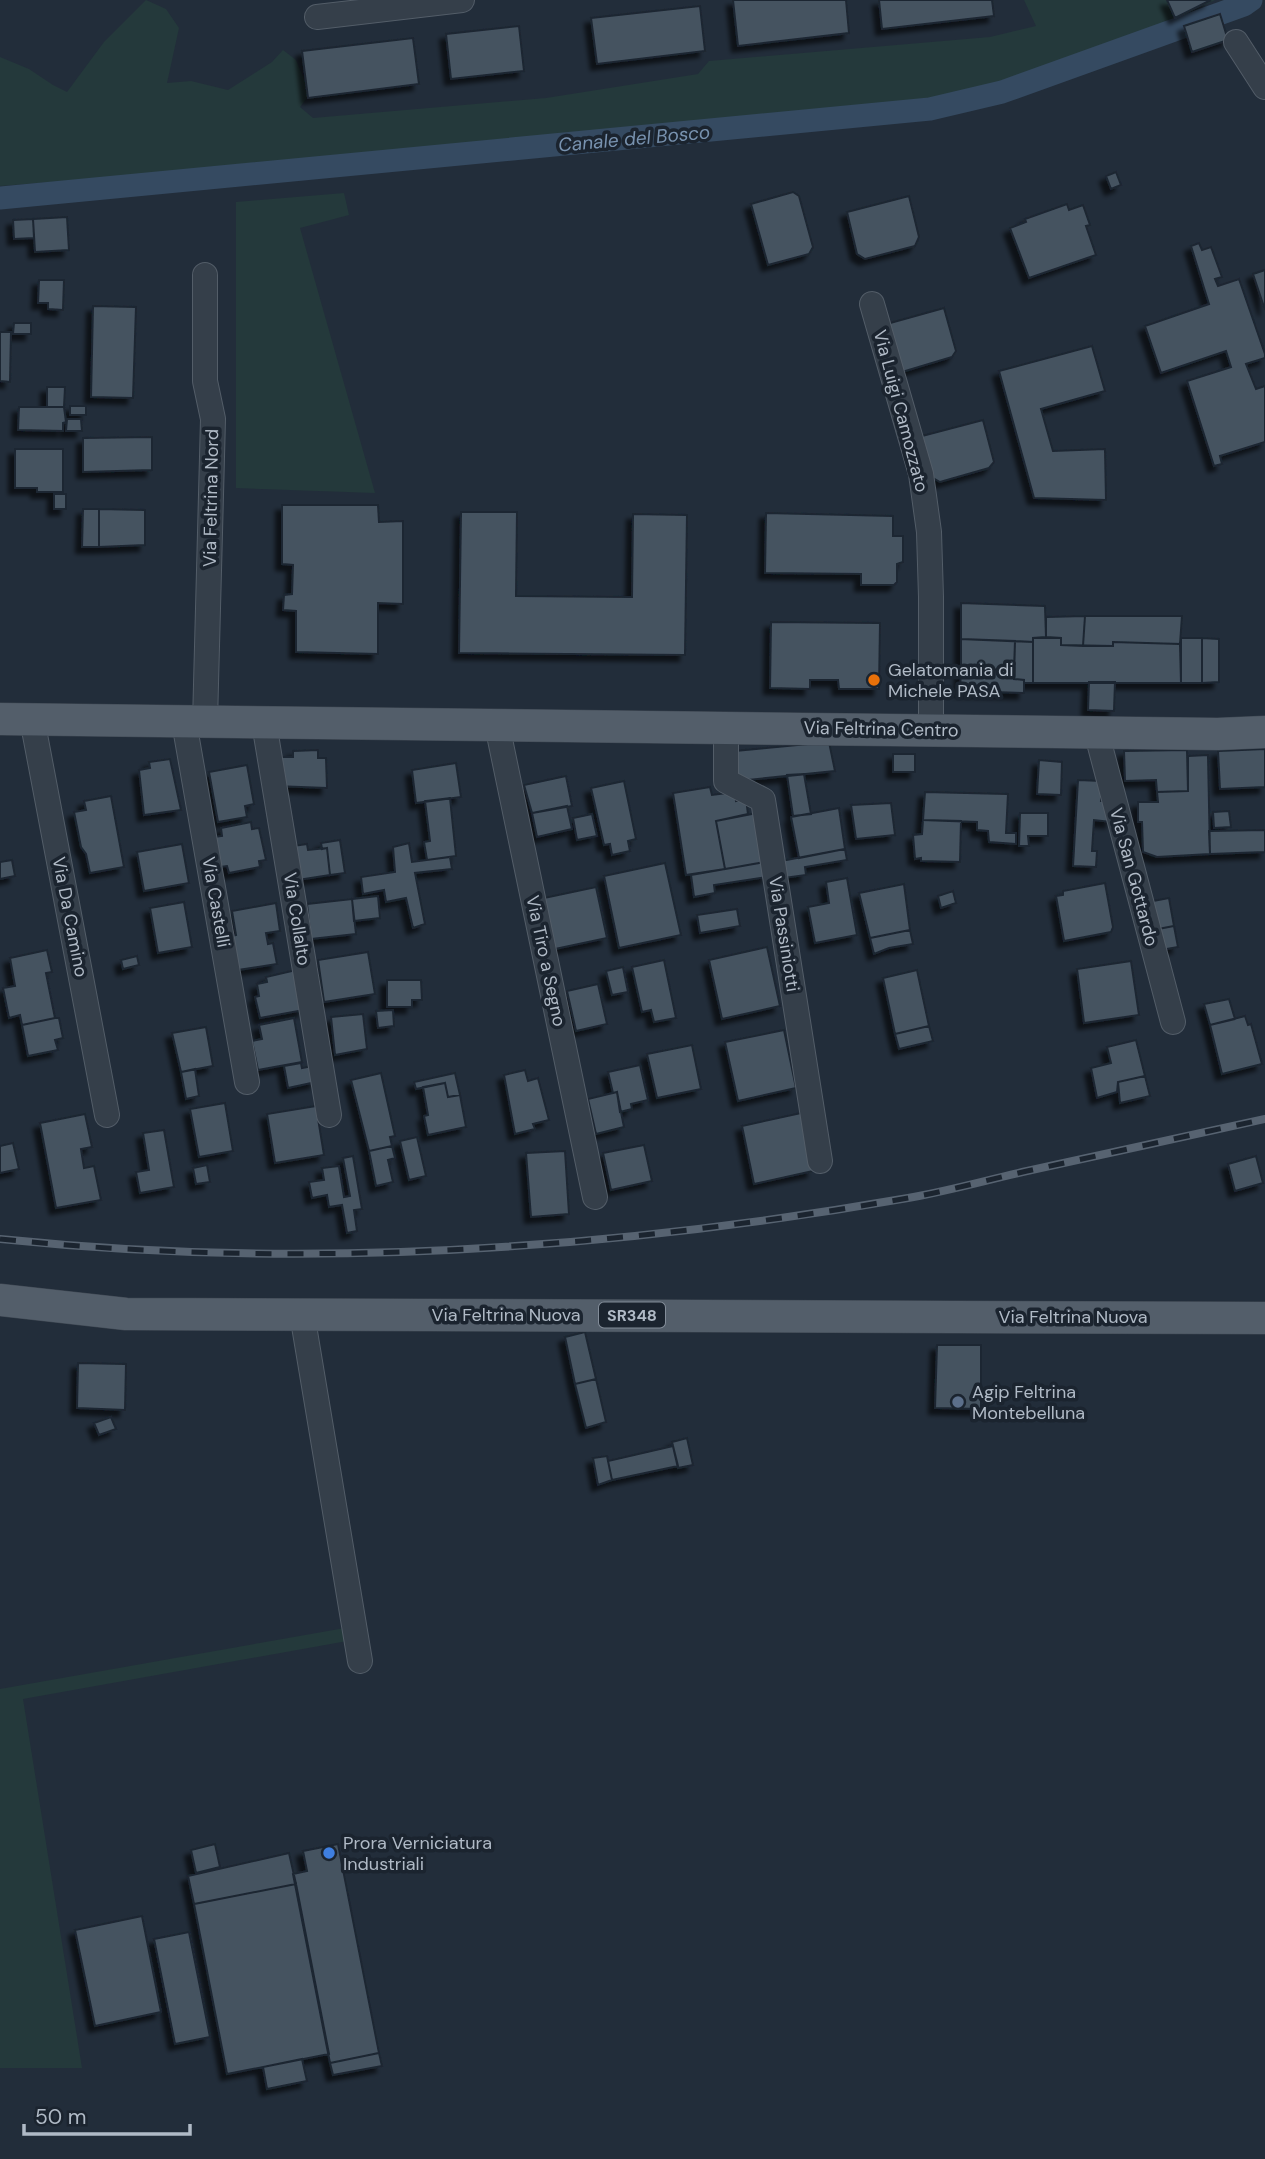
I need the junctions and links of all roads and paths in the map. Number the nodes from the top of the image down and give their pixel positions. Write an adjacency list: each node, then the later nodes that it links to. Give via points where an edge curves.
1 (462, 0): 2 (street)
2 (317, 17)
3 (1236, 42): 4 (street)
4 (1265, 87)
5 (205, 275): 9 (street, Via Feltrina Nord, via 205,381 212,419)
6 (872, 304): 13 (street, Via Luigi Camozzato, via 921,474 929,532)
7 (0, 719): 8 (main road)
8 (32, 719): 9 (main road); 18 (street, Via Da Camino)
9 (195, 722): 10 (main road); 17 (street, Via Castelli)
10 (264, 723): 11 (main road); 19 (street, Via Collalto)
11 (497, 725): 12 (main road, Via Feltrina Centro); 21 (street, Via Tiro a Segno)
12 (726, 728): 13 (main road, Via Feltrina Centro); 20 (street, Via Passiniotti, via 726,781 763,800)
13 (931, 730): 14 (main road, Via Feltrina Centro)
14 (1096, 732): 15 (main road, Via Feltrina Centro); 16 (street, Via San Gottardo)
15 (1265, 732)
16 (1173, 1022)
17 (247, 1082)
18 (107, 1115)
19 (329, 1115)
20 (820, 1161)
21 (595, 1197)
22 (0, 1300): 23 (main road, Via Feltrina Nuova / SR348, via 126,1314)
23 (302, 1314): 24 (main road, Via Feltrina Nuova / SR348); 25 (street)
24 (1265, 1318)
25 (360, 1661)

